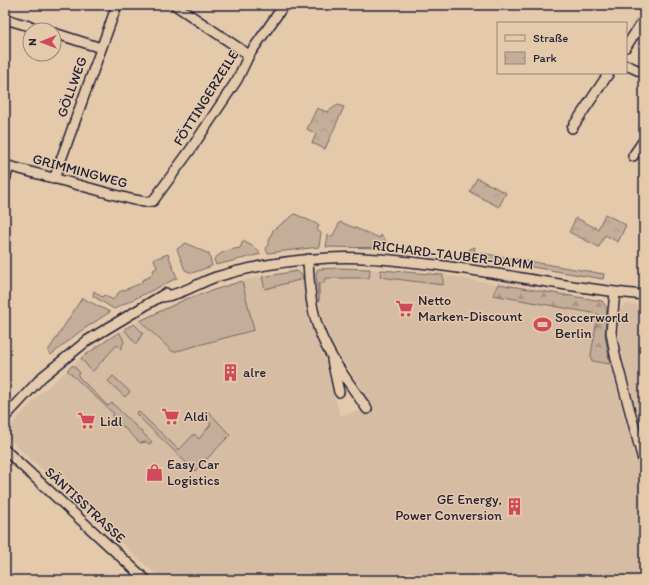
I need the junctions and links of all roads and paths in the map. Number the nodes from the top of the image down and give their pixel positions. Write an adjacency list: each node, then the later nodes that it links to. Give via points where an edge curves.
1 (117, 5): 9 (street, GÖLLWEG)
2 (175, 5): 10 (street)
3 (284, 5): 10 (street, FÖTTINGERZEILE)
4 (5, 18): 6 (street)
5 (644, 19): 8 (street)
6 (22, 23)
7 (62, 36): 9 (street)
8 (627, 45)
9 (101, 48): 18 (street, GÖLLWEG)
10 (249, 55): 20 (street, FÖTTINGERZEILE, via 237,80 191,149 157,196)
11 (627, 64): 12 (street)
12 (644, 73)
13 (607, 74): 14 (street)
14 (572, 128)
15 (644, 140): 16 (street)
16 (633, 156)
17 (7, 165): 18 (street, GRIMMINGWEG); 19 (street)
18 (54, 179): 20 (street, GRIMMINGWEG)
19 (5, 180)
20 (149, 202)
21 (308, 259): 22 (street, RICHARD-TAUBER-DAMM, via 357,258 426,263); 24 (street, via 316,322); 27 (street, RICHARD-TAUBER-DAMM, via 204,278 168,291 88,340 42,378)
22 (615, 292): 23 (street, RICHARD-TAUBER-DAMM); 29 (street, via 611,332)
23 (644, 295)
24 (330, 353): 25 (street); 26 (street)
25 (339, 392)
26 (367, 409)
27 (5, 416)
28 (5, 450): 30 (street, SÄNTISSTRASSE)
29 (644, 464)
30 (146, 580)

